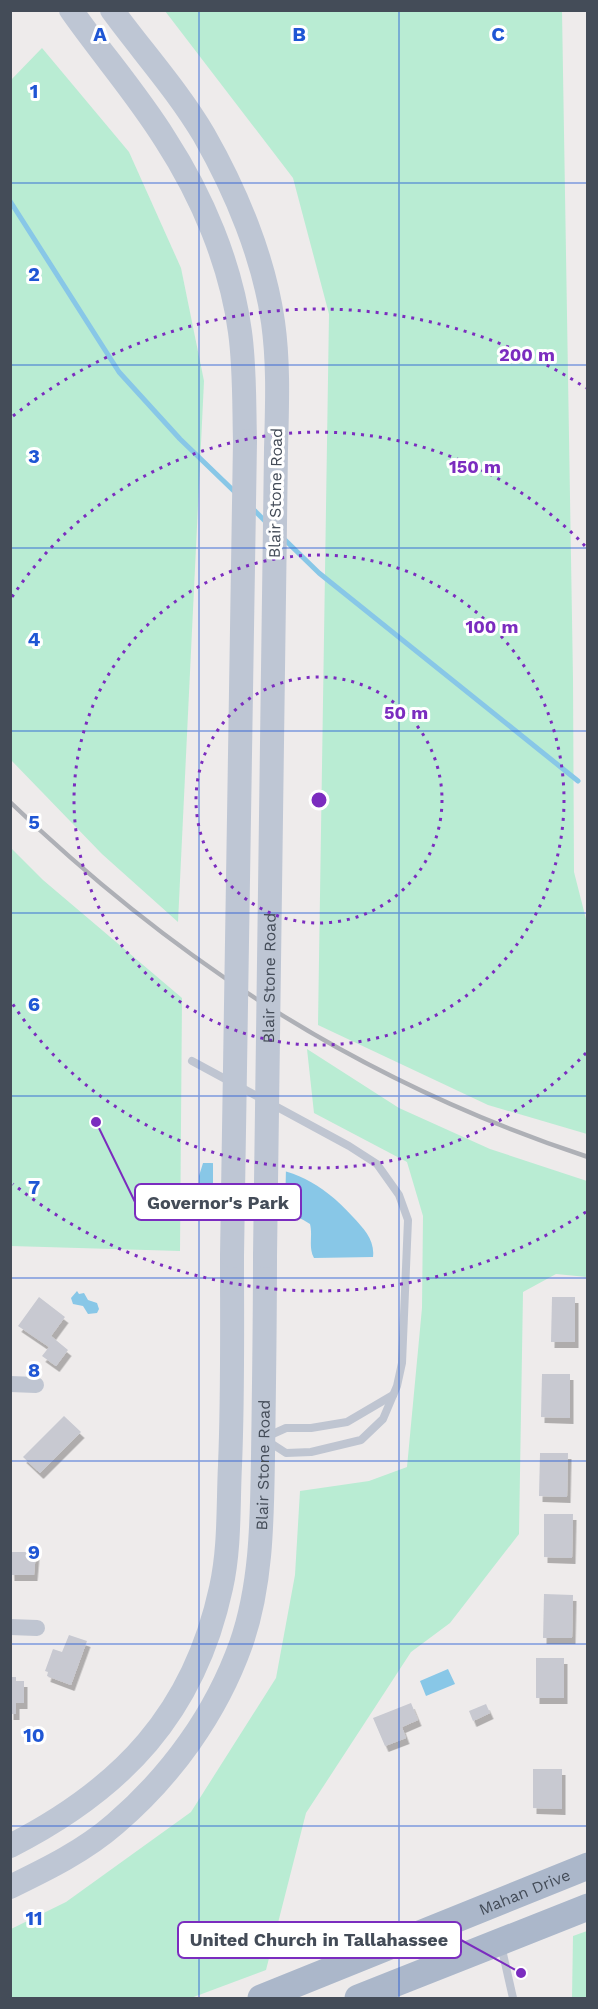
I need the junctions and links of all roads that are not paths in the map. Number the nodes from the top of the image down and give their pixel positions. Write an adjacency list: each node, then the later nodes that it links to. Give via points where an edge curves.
1 (70, 10): 7 (main road, Blair Stone Road, bridge, via 165,138 209,223 228,275 240,331 245,441)
2 (112, 10): 8 (main road, Blair Stone Road, bridge, via 203,134 242,212 273,321 277,378)
3 (192, 1061): 6 (lane, via 377,1164 399,1195 408,1220 402,1363)
4 (10, 1384): 5 (street)
5 (36, 1385)
6 (393, 1394): 8 (lane, via 347,1422 286,1428); 8 (lane, via 383,1419 361,1440 311,1452 286,1453)
7 (231, 1437): 8 (main road); 11 (main road, Blair Stone Road, via 221,1587 206,1641 167,1718 125,1768)
8 (263, 1438): 12 (main road, Blair Stone Road, via 261,1531 254,1588 241,1643 203,1724 153,1789)
9 (10, 1627): 10 (street)
10 (37, 1628)
11 (90, 1799): 12 (main road); 13 (main road, Blair Stone Road)
12 (114, 1825): 15 (main road, Blair Stone Road, via 64,1860)
13 (10, 1846)
14 (588, 1866): 16 (main road, Mahan Drive)
15 (10, 1887)
16 (487, 1905): 18 (main road); 19 (main road, Mahan Drive)
17 (588, 1907): 18 (main road)
18 (501, 1942): 20 (main road); 21 (lane)
19 (261, 1998)
20 (357, 1998)
21 (513, 1998)

